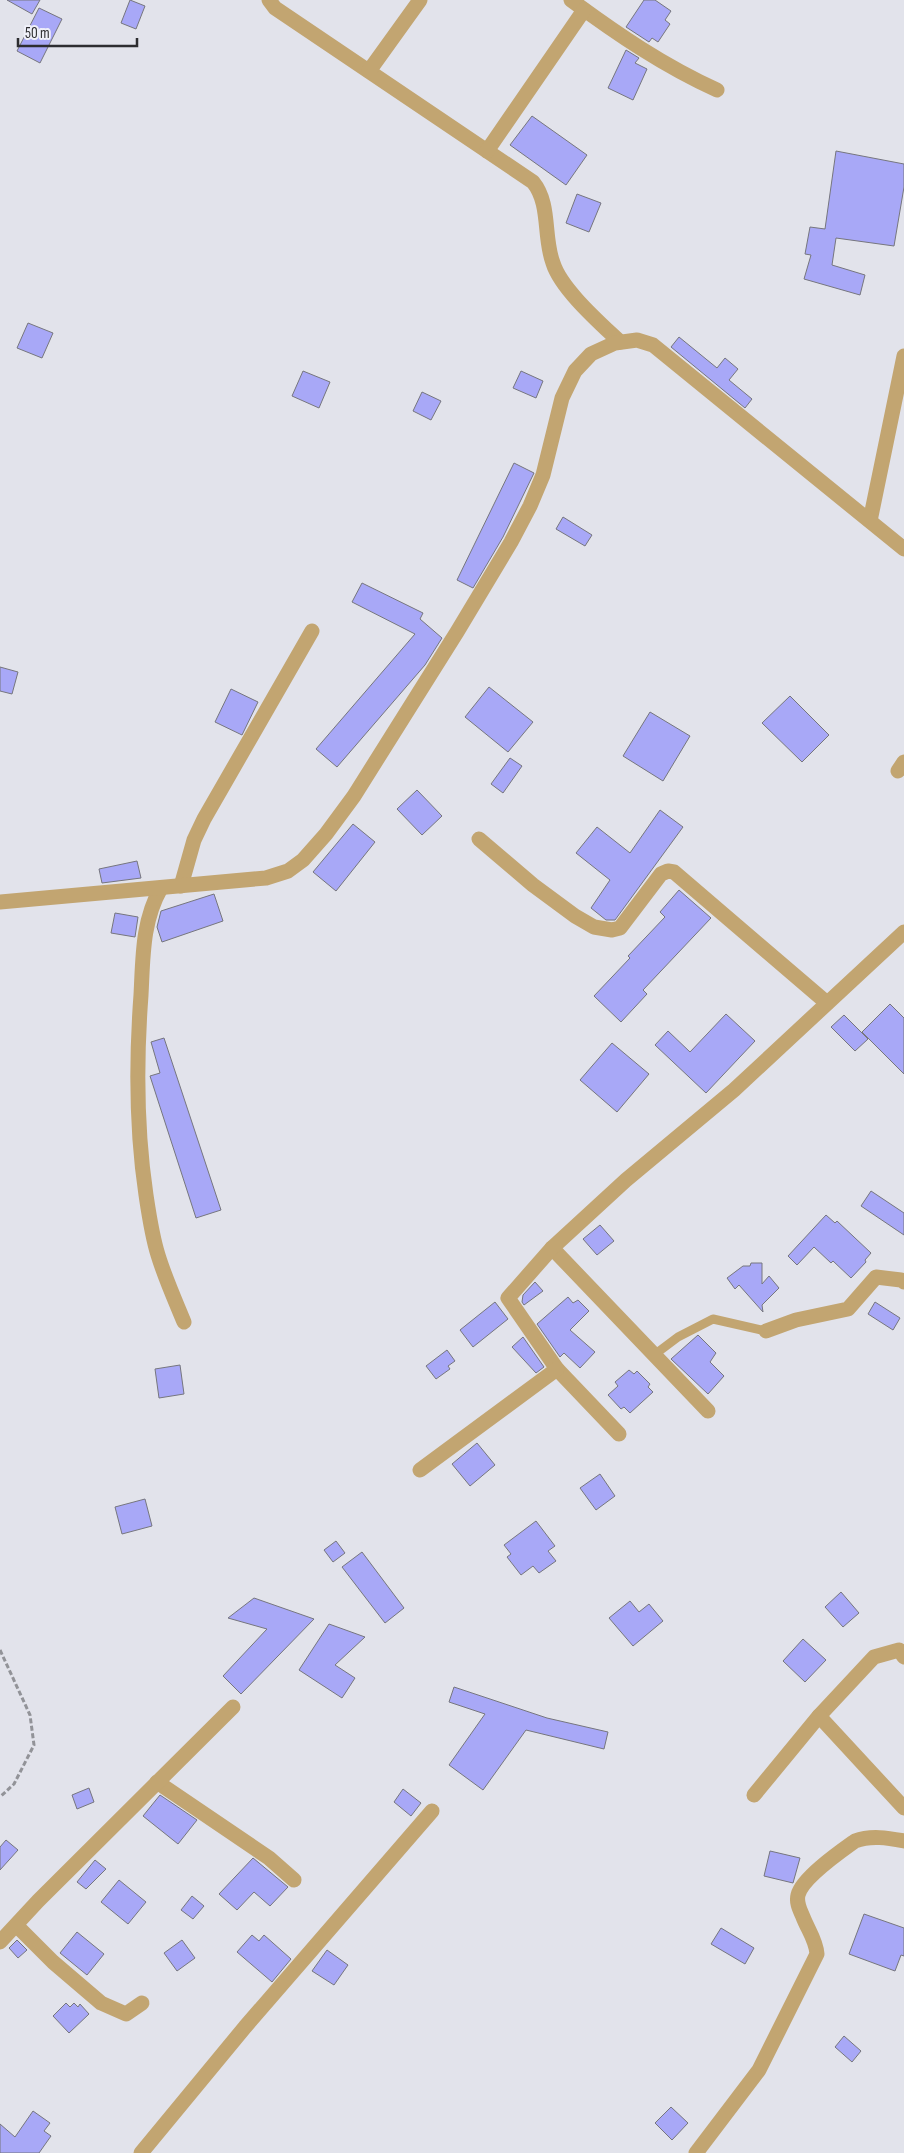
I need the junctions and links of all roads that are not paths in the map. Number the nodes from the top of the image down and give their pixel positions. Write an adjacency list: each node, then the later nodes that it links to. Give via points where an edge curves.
1 (269, 0): 5 (street, via 275,8)
2 (420, 0): 5 (street)
3 (570, 0): 4 (street)
4 (584, 10): 6 (street, via 663,64); 7 (street)
5 (369, 71): 7 (street)
6 (717, 90)
7 (487, 151): 8 (street, via 525,176 542,195 550,256 557,272)
8 (620, 342): 10 (street, via 637,340 653,345); 14 (street, via 591,354 575,370 562,398 543,475 511,542 354,796 315,848 277,876)
9 (904, 356): 10 (street)
10 (870, 520): 11 (street)
11 (904, 549)
12 (312, 631): 14 (street, via 204,819)
13 (479, 839): 18 (street, via 575,916 604,930 620,928 661,874 674,872)
14 (180, 886): 15 (street)
15 (161, 888): 16 (street); 21 (street, via 150,913 145,937 137,1055 139,1115 142,1165 152,1227 158,1254)
16 (0, 902)
17 (904, 932): 18 (street)
18 (828, 1003): 19 (street, via 734,1090 626,1180)
19 (552, 1248): 23 (street); 24 (street, via 508,1298)
20 (904, 1282): 22 (street, via 876,1277 848,1309 796,1320)
21 (184, 1322)
22 (766, 1331): 23 (lane, via 713,1319)
23 (654, 1355): 25 (street)
24 (557, 1369): 26 (street); 27 (street)
25 (708, 1411)
26 (618, 1434)
27 (420, 1470)
28 (904, 1657): 30 (street, via 899,1650 874,1657)
29 (233, 1707): 31 (street)
30 (819, 1716): 32 (street); 33 (street)
31 (157, 1782): 36 (street, via 269,1858); 37 (street, via 38,1900)
32 (754, 1795)
33 (904, 1808)
34 (432, 1812): 40 (street, via 257,2012)
35 (904, 1841): 41 (street, via 863,1838 855,1841 816,1872 798,1893 798,1904 816,1943 817,1954 759,2070)
36 (294, 1880)
37 (17, 1926): 38 (street); 39 (street, via 101,2003 126,2014)
38 (0, 1942)
39 (142, 2002)
40 (141, 2153)
41 (696, 2153)

